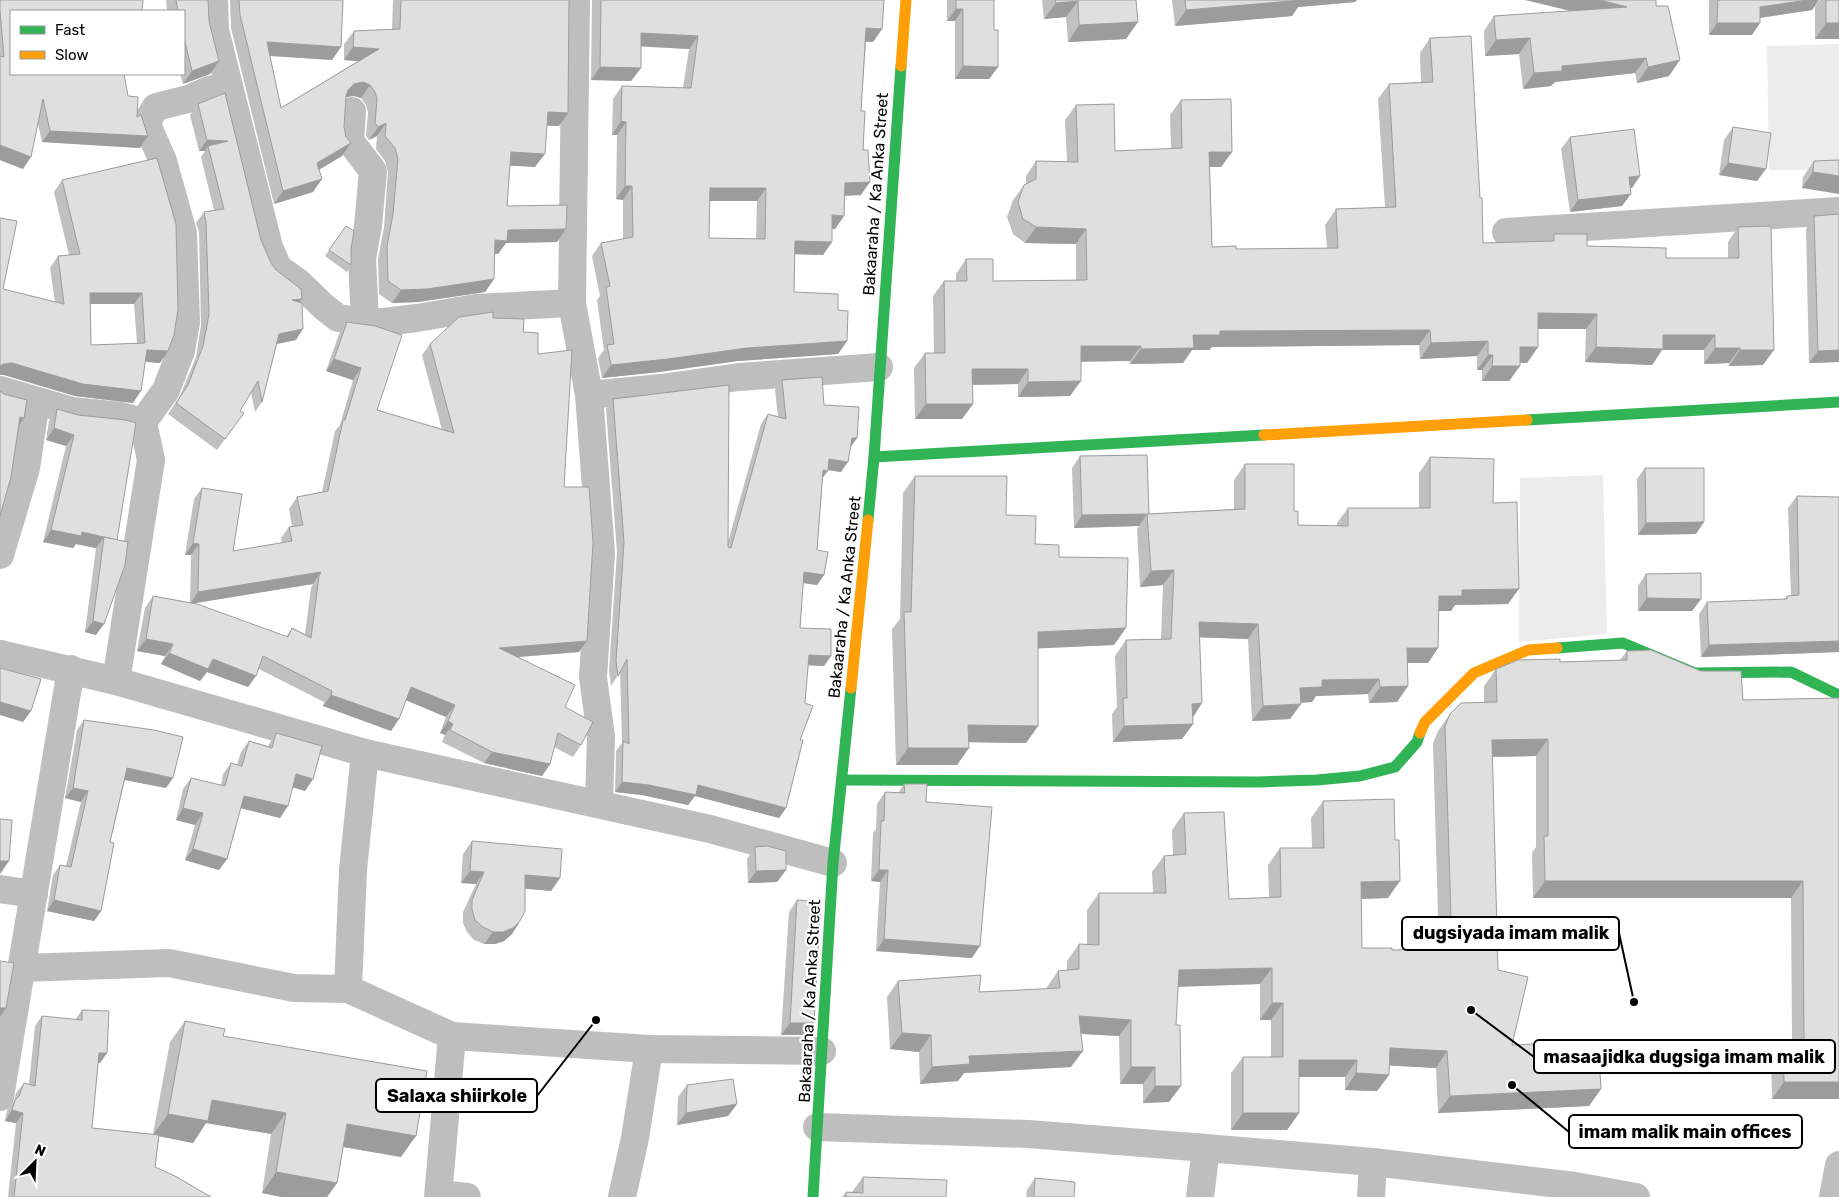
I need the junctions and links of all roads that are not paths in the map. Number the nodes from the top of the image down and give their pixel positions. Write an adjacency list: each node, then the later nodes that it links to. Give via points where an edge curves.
1 (214, 0): 4 (street, via 215,30)
2 (576, 0): 8 (street)
3 (906, 0): 10 (street, Bakaaraha / Ka Anka Street)
4 (229, 86): 9 (street, via 269,248 278,268 338,318); 15 (street, via 156,107 150,118 148,127 163,161 182,233 186,322 181,351 166,390)
5 (352, 111): 9 (street, via 350,141 373,171 362,258)
6 (1839, 211): 7 (street)
7 (1506, 232)
8 (572, 303): 9 (street, via 476,308 417,318); 12 (street)
9 (365, 322)
10 (878, 367): 12 (street, via 739,377); 16 (street, Bakaaraha / Ka Anka Street)
11 (0, 390): 13 (street)
12 (589, 394): 24 (street, via 601,553 593,677 601,737)
13 (36, 401): 15 (street, via 72,411); 17 (street, via 26,468)
14 (1839, 402): 16 (street)
15 (143, 422): 20 (street, via 151,460)
16 (874, 457): 23 (street, Bakaaraha / Ka Anka Street)
17 (0, 555)
18 (0, 654): 19 (street)
19 (71, 669): 20 (street); 27 (street)
20 (116, 681): 22 (street)
21 (1839, 694): 23 (street, via 1791,672 1695,672 1623,643 1528,650 1474,673 1425,722 1417,742 1395,767 1360,776 1259,782)
22 (365, 753): 24 (street); 29 (street, via 353,870)
23 (842, 780): 25 (street, Bakaaraha / Ka Anka Street)
24 (599, 803): 25 (street)
25 (833, 863): 32 (street, Bakaaraha / Ka Anka Street)
26 (0, 889): 27 (street)
27 (34, 894): 28 (street)
28 (21, 968): 29 (street, via 169,963 294,988); 33 (street)
29 (348, 989): 30 (street)
30 (452, 1036): 31 (street); 39 (street)
31 (649, 1049): 32 (street); 41 (street)
32 (822, 1051): 34 (street, Bakaaraha / Ka Anka Street)
33 (0, 1089)
34 (817, 1127): 35 (street, via 1028,1134); 42 (street, Bakaaraha / Ka Anka Street)
35 (1206, 1148): 36 (street); 43 (street)
36 (1373, 1162): 38 (street); 44 (street)
37 (1839, 1166): 46 (street)
38 (1574, 1192): 45 (street)
39 (439, 1195): 40 (street)
40 (468, 1197)
41 (622, 1197)
42 (813, 1197)
43 (1200, 1197)
44 (1371, 1197)
45 (1636, 1197)
46 (1832, 1197)

